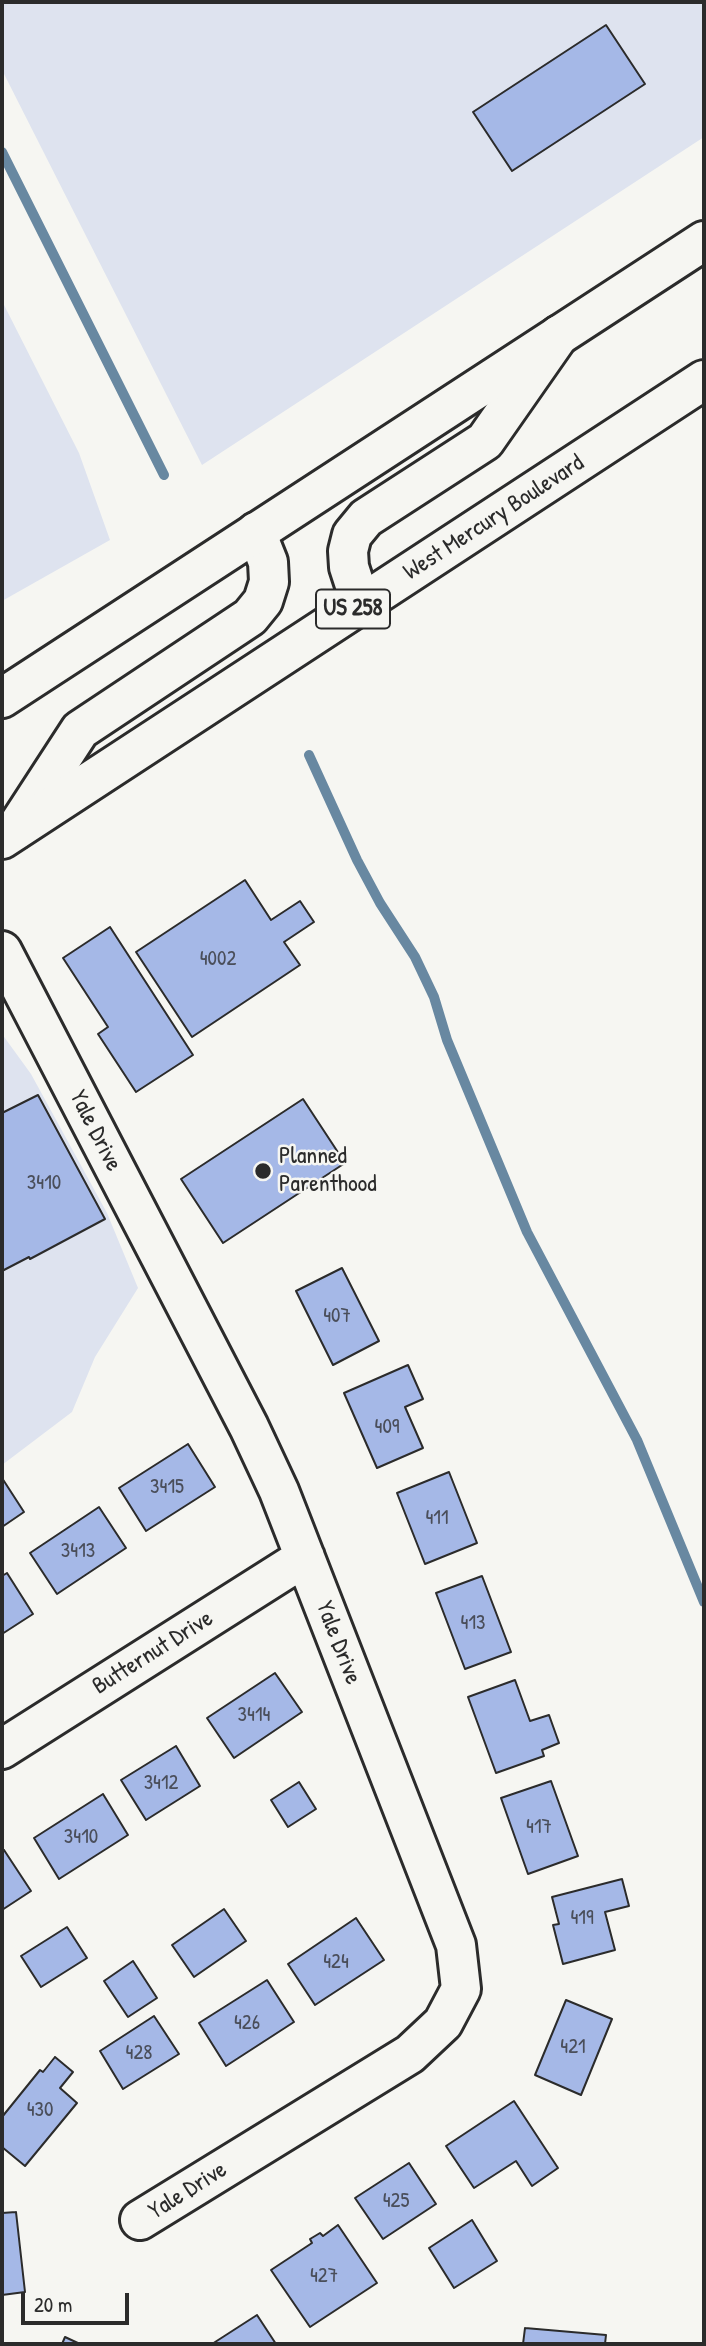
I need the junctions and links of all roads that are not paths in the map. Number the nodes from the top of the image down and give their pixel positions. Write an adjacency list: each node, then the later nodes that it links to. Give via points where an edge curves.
1 (704, 240): 2 (main road)
2 (559, 335): 4 (main road); 5 (main road, via 485,441 366,518 352,535 349,568)
3 (704, 380): 5 (main road, West Mercury Boulevard / US 258)
4 (256, 532): 6 (main road); 7 (main road, via 268,562 269,582 263,601 250,617 80,730)
5 (361, 604): 7 (main road, West Mercury Boulevard / US 258)
6 (2, 698)
7 (8, 835)
8 (2, 951): 9 (main road, Yale Drive, via 249,1427)
9 (305, 1557): 10 (main road, Butternut Drive); 11 (main road, Yale Drive, via 456,1945 461,1989 443,2023 410,2054)
10 (2, 1749)
11 (140, 2220)

